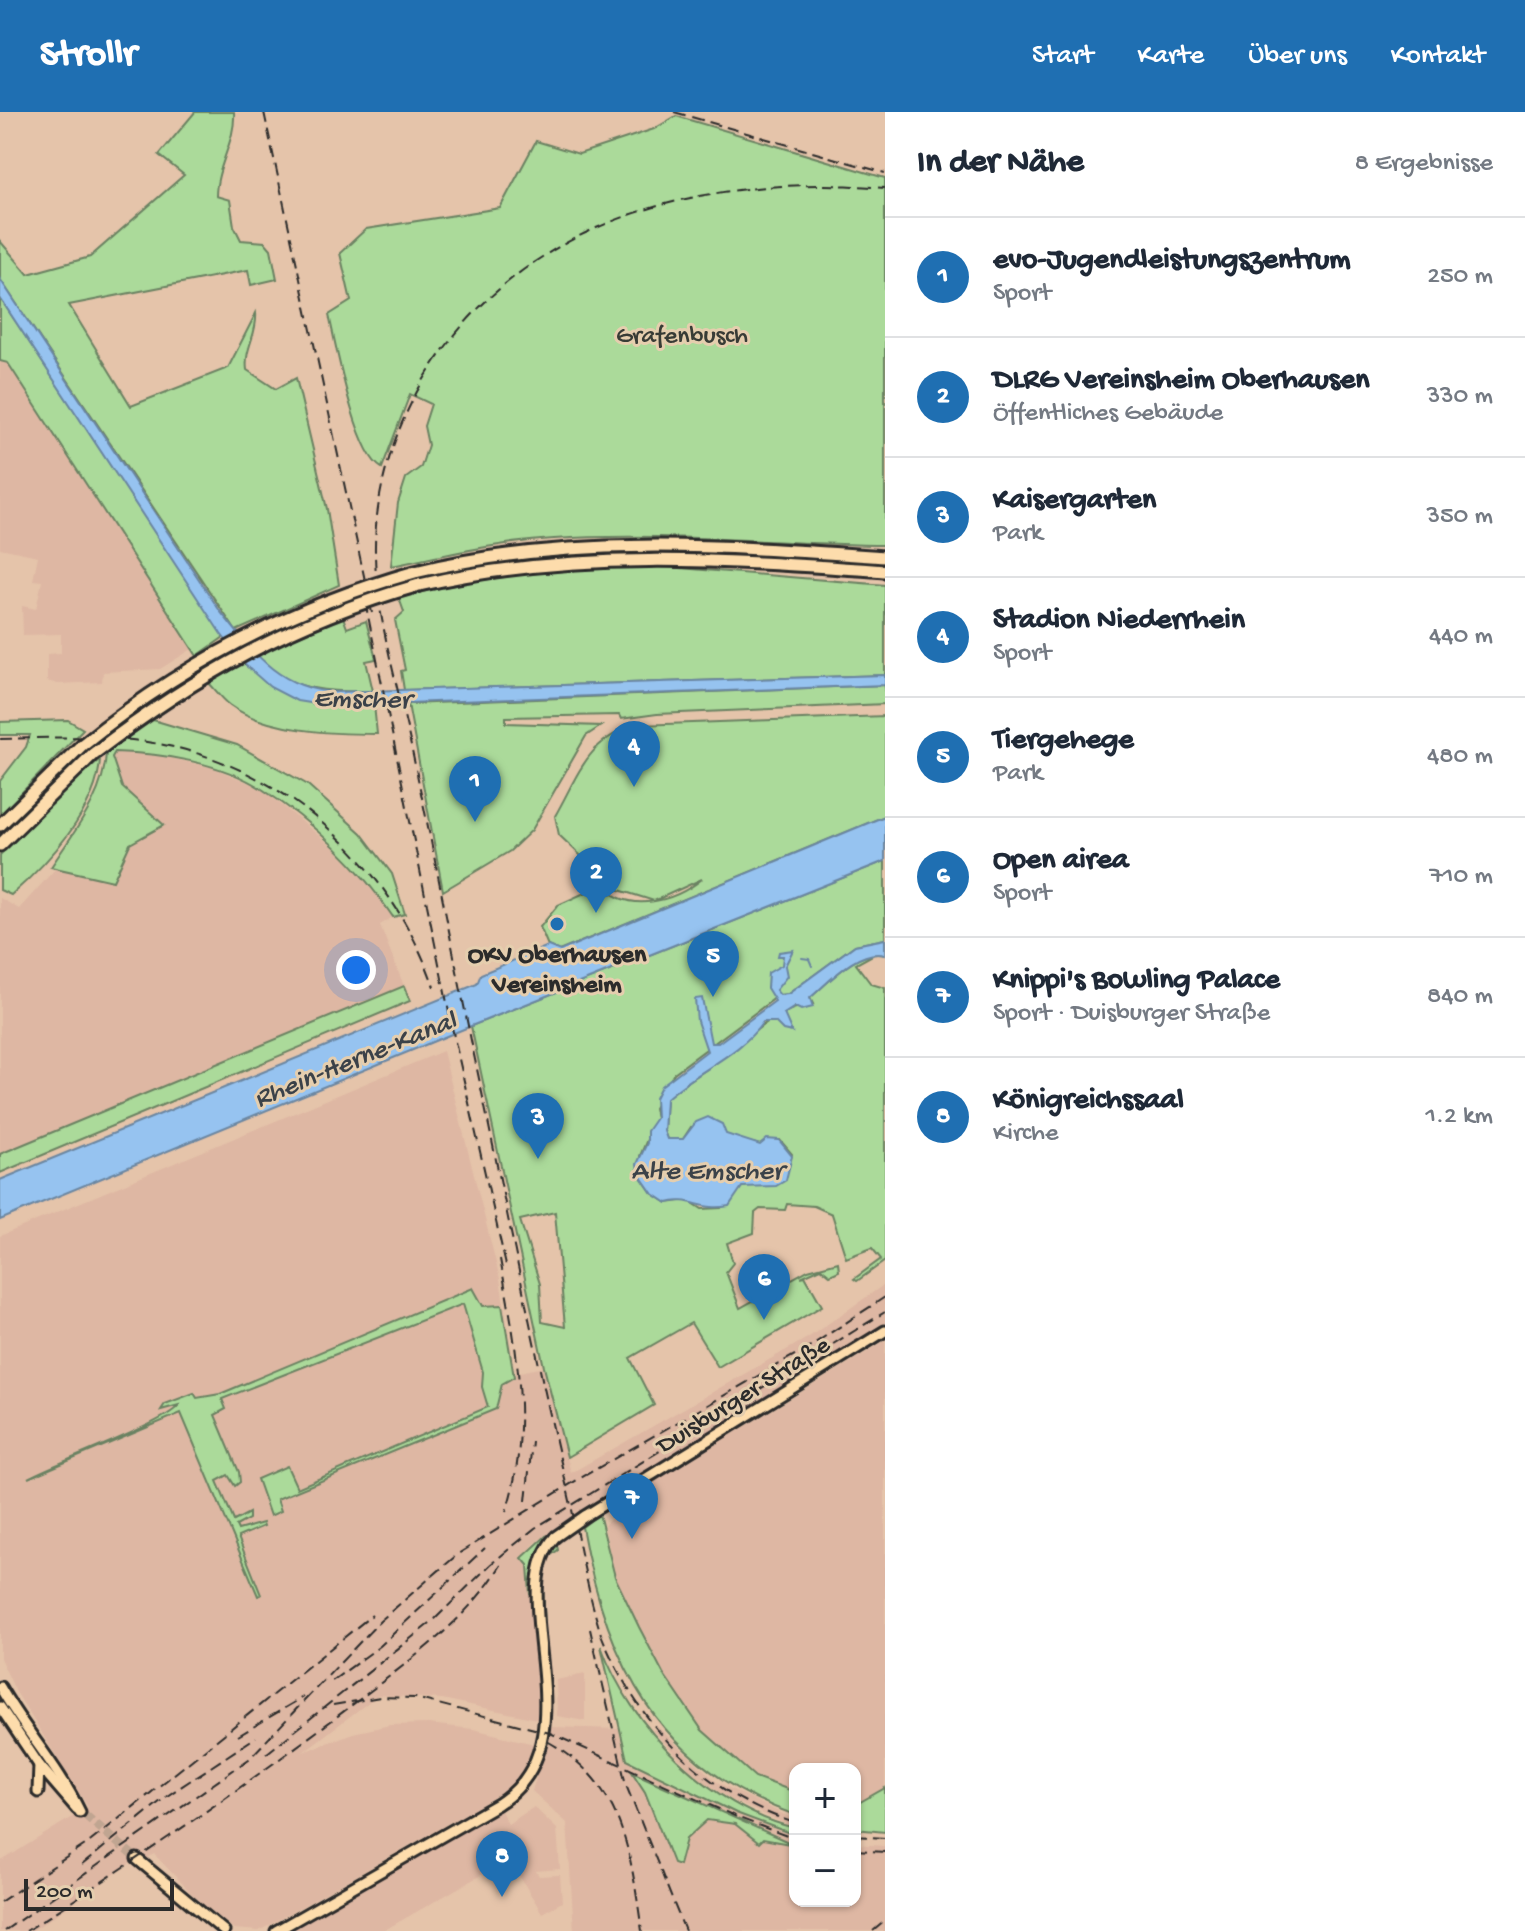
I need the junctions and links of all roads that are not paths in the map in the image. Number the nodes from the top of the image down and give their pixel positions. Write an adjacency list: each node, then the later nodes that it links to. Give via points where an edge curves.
1 (885, 557): 5 (highway, bridge, via 625,545 525,551 415,572 335,597 233,643 166,682 82,745)
2 (858, 569): 3 (highway); 4 (highway); 6 (highway, bridge, via 707,559 590,560 501,568 341,609 258,645 156,705 93,754)
3 (885, 571)
4 (885, 578)
5 (0, 825)
6 (0, 845)
7 (885, 1331): 14 (main road, Duisburger Straße, bridge, via 555,1537 542,1554 537,1574 544,1718 534,1761 520,1787)
8 (0, 1687): 10 (main road, via 82,1813)
9 (0, 1707): 10 (main road)
10 (39, 1765): 11 (main road)
11 (38, 1792)
12 (137, 1859): 13 (main road)
13 (221, 1929)
14 (276, 1931)

